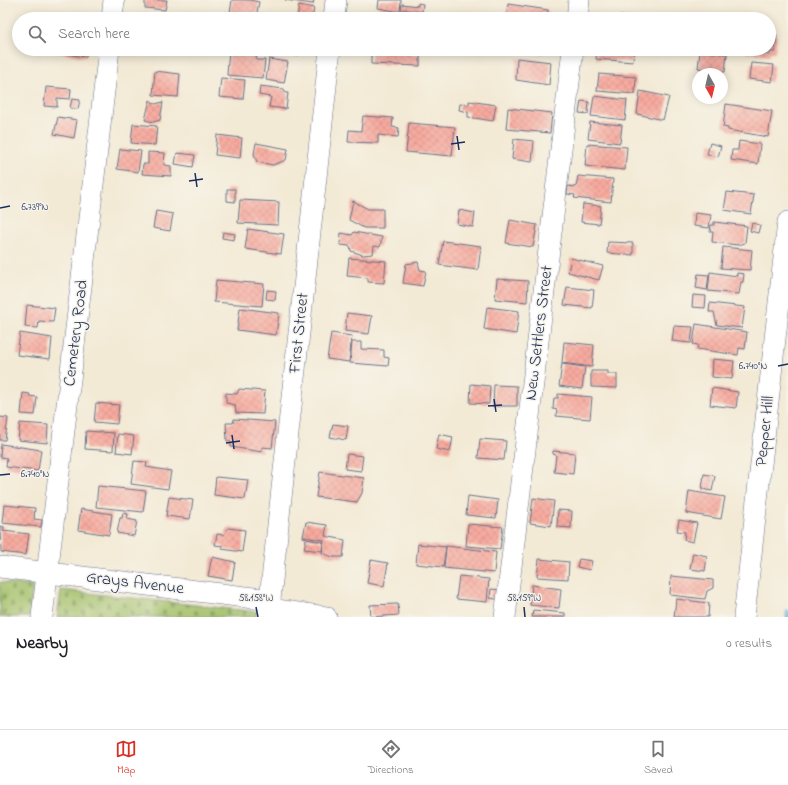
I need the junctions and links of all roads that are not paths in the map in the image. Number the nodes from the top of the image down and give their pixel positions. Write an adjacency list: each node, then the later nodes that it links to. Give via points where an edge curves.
1 (114, 0): 4 (street)
2 (336, 0): 5 (street)
3 (579, 0): 6 (street)
4 (113, 12)
5 (335, 12)
6 (578, 12)
7 (108, 56): 12 (street, Cemetery Road)
8 (329, 56): 13 (street, First Street)
9 (572, 56): 16 (street, New Settlers Street)
10 (788, 222): 17 (street, Pepper Hill)
11 (0, 566): 12 (street, Grays Avenue)
12 (48, 572): 13 (street, Grays Avenue); 14 (street, Cemetery Road)
13 (269, 609): 15 (street, Grays Avenue)
14 (42, 617)
15 (326, 617)
16 (505, 617)
17 (744, 617)

